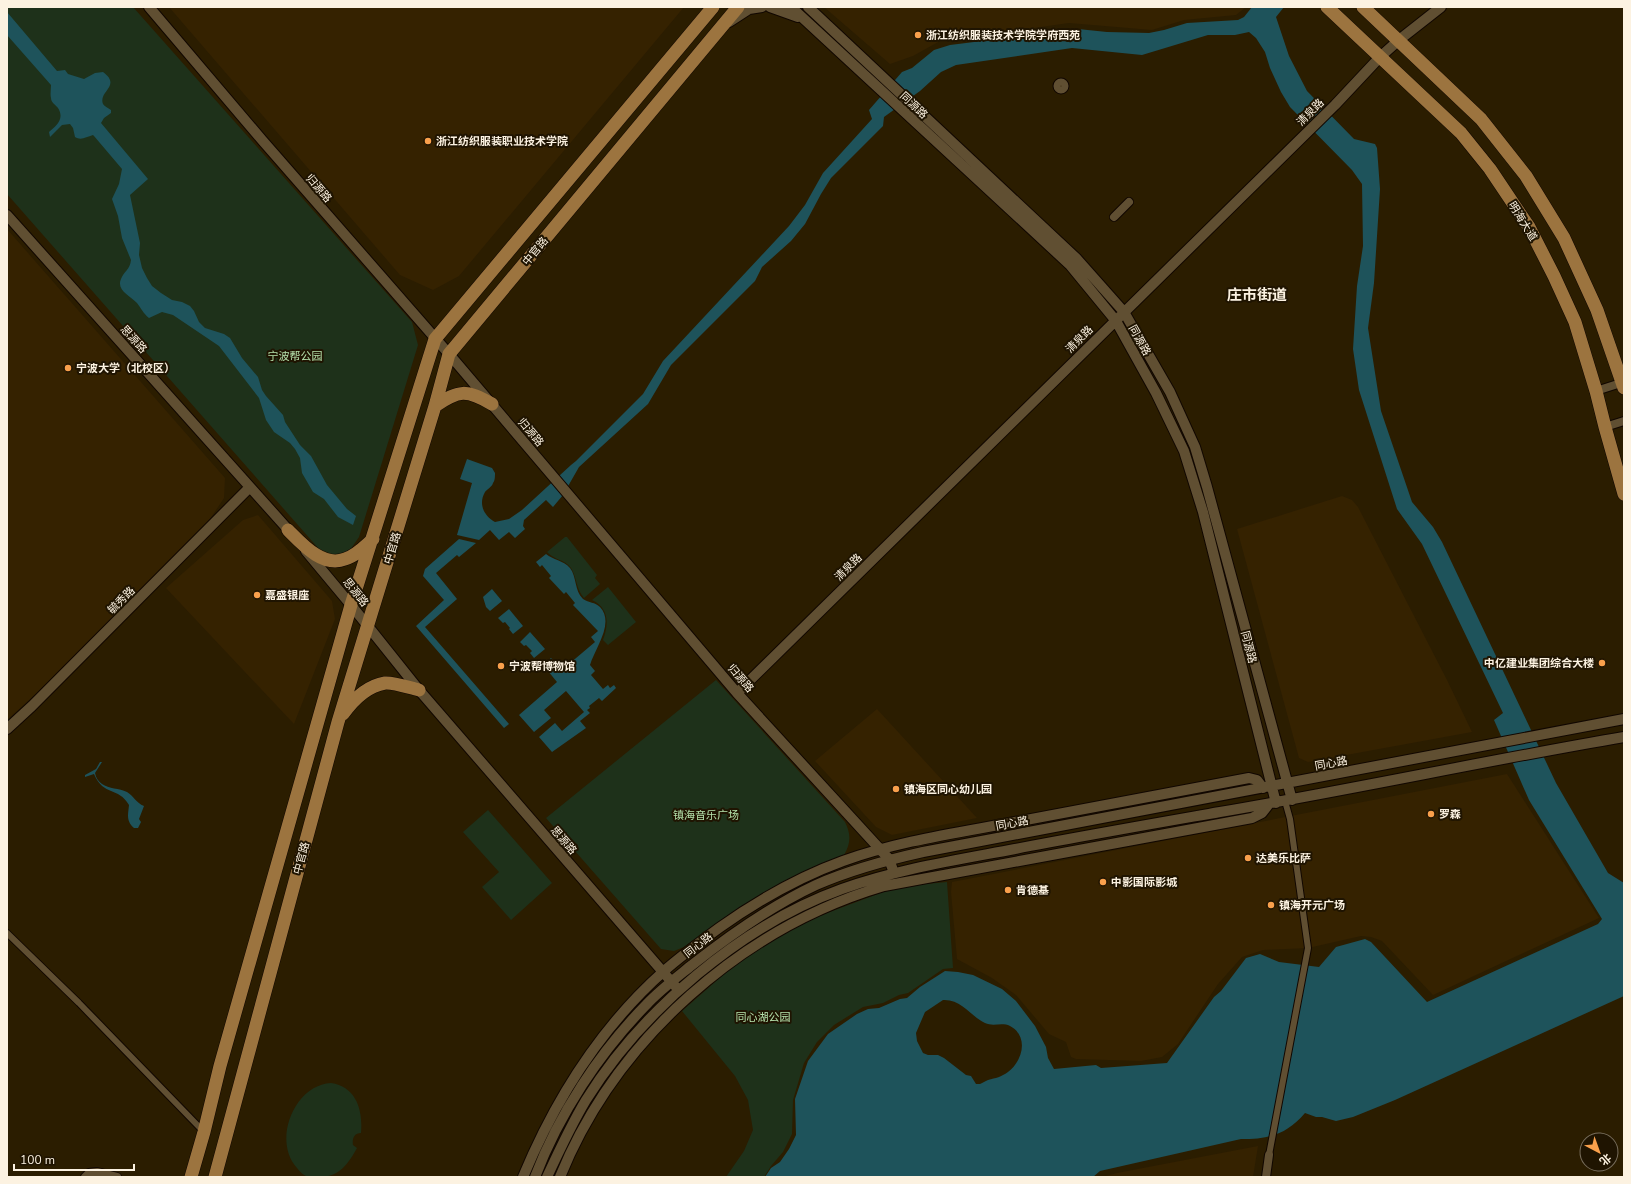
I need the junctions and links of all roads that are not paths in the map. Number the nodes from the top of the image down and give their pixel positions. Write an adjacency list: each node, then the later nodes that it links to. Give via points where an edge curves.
1 (149, 7): 20 (street, 归源路)
2 (713, 7): 20 (main road, 中官路)
3 (738, 7): 12 (main road, 中官路)
4 (762, 7): 12 (street, via 749,9)
5 (770, 7): 11 (street)
6 (791, 7): 11 (street, 同源路)
7 (1327, 7): 14 (main road, 明海大道)
8 (1363, 7): 13 (main road)
9 (1441, 7): 13 (street, 清泉路)
10 (811, 9): 18 (street, 同源路, via 1077,258)
11 (806, 21): 19 (street, 同源路, via 1070,265)
12 (720, 30): 21 (main road, 中官路)
13 (1398, 40): 14 (street, 清泉路); 22 (main road, via 1481,120 1526,176 1564,238 1597,310)
14 (1380, 57): 18 (street, 清泉路, via 1335,105); 23 (main road, 明海大道, via 1461,133 1490,169 1529,227 1575,322)
15 (1129, 202): 17 (street)
16 (7, 215): 28 (street, 思源路)
17 (1114, 217)
18 (1124, 312): 19 (street, 清泉路); 40 (street, 同源路, via 1170,392 1195,447)
19 (1116, 321): 35 (street, 清泉路); 41 (street, 同源路, via 1156,393 1184,451 1203,512)
20 (436, 339): 21 (street, 归源路); 31 (main road, 中官路)
21 (449, 354): 24 (street, 归源路); 25 (main road, 中官路)
22 (1624, 384): 23 (street)
23 (1596, 390): 27 (main road, 明海大道)
24 (492, 404): 25 (main road, via 475,394 463,393 450,396); 35 (street, 归源路)
25 (435, 406): 33 (main road, 中官路)
26 (1624, 421): 27 (street)
27 (1605, 426): 29 (main road, 明海大道)
28 (250, 487): 30 (street, 思源路); 38 (street, 毓秀路)
29 (1624, 494)
30 (288, 530): 31 (main road, via 308,550 330,561 350,557); 32 (street, 思源路)
31 (373, 539): 32 (main road, 中官路)
32 (351, 605): 33 (street, 思源路); 50 (main road, 中官路, via 220,1066)
33 (368, 627): 34 (street, 思源路); 37 (main road, 中官路)
34 (419, 690): 37 (main road, via 386,683 366,690 350,705); 47 (street, 思源路)
35 (737, 692): 43 (street, 归源路)
36 (1624, 719): 40 (street, 同心路)
37 (338, 722): 55 (main road, 中官路)
38 (7, 729)
39 (1624, 737): 42 (street)
40 (1287, 783): 41 (street, 同心路); 42 (street, 同源路)
41 (1267, 787): 42 (street, 同源路); 43 (street, via 1249,778 900,843); 44 (street, 同心路)
42 (1280, 802): 45 (street); 51 (street, via 1290,819 1308,948); 59 (street, via 1252,818 884,886 802,919 751,948 715,975 678,1007 643,1043 614,1078 587,1122)
43 (880, 849): 44 (street, 归源路); 47 (street, via 841,862 790,885 745,910)
44 (889, 860): 45 (street, 归源路); 48 (street, 同心路, via 817,885 785,901 718,944)
45 (894, 872): 49 (street, via 840,890 776,921 721,956)
46 (7, 933): 50 (street)
47 (663, 972): 48 (street, 思源路); 56 (street, via 632,1002 576,1075 545,1127)
48 (672, 982): 49 (street, 思源路); 57 (street, 同心路, via 646,1005 595,1067 578,1092)
49 (680, 990): 58 (street, via 655,1012 606,1071 582,1107)
50 (204, 1132): 54 (main road, 中官路)
51 (1269, 1155): 60 (street)
52 (85, 1177): 53 (street, via 96,1172)
53 (117, 1177)
54 (191, 1177)
55 (215, 1177)
56 (523, 1177)
57 (535, 1177)
58 (547, 1177)
59 (560, 1177)
60 (1266, 1177)

